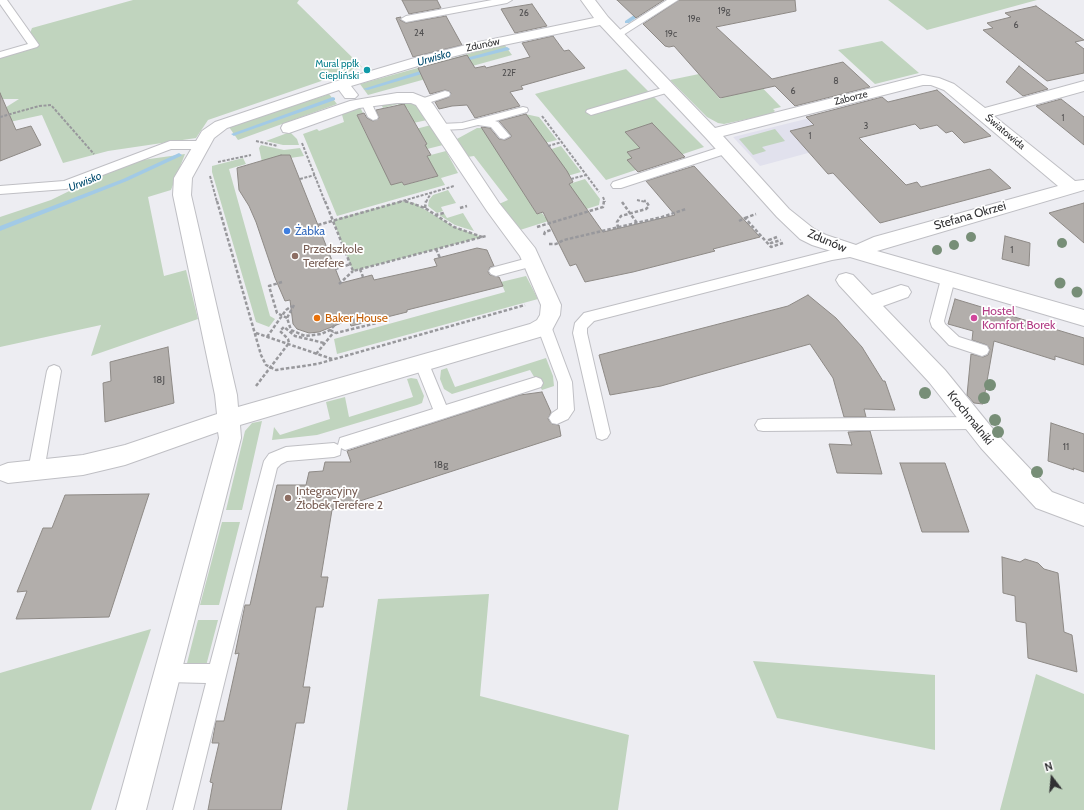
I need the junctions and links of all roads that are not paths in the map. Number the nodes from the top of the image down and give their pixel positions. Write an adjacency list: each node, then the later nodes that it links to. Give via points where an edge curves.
1 (2, 0): 8 (lane, via 34,45)
2 (507, 0): 5 (lane)
3 (588, 0): 6 (street, Zdunów)
4 (673, 0): 7 (lane)
5 (406, 18)
6 (604, 20): 7 (street, Zdunów); 9 (street, Zdunów, via 474,47)
7 (617, 35): 11 (street, Zdunów)
8 (0, 55)
9 (342, 84): 14 (street); 23 (street, Zdunów, via 221,125 208,135)
10 (1084, 86): 17 (street, Światowida)
11 (669, 89): 16 (lane); 21 (street, Zdunów)
12 (444, 94): 13 (lane)
13 (422, 102): 14 (street, via 406,97); 20 (street)
14 (365, 107): 19 (street)
15 (523, 110): 18 (lane)
16 (591, 112)
17 (982, 114): 21 (street, Zaborze, via 946,85 934,80 923,80); 26 (street, Światowida)
18 (478, 122): 20 (lane); 22 (lane, via 494,124)
19 (289, 128)
20 (450, 130): 29 (street, via 476,180)
21 (712, 134): 24 (street, Zdunów)
22 (504, 136)
23 (202, 145): 27 (lane, via 170,145 62,186); 43 (street, Zdunów, via 182,178 182,192)
24 (726, 149): 25 (lane, via 676,171); 28 (street, Zdunów, via 795,224 819,240)
25 (617, 185)
26 (1077, 186): 28 (street, Stefana Okrzei, via 881,242)
27 (0, 190)
28 (857, 252): 31 (street, Zdunów); 46 (lane, via 832,255 589,318 580,327 580,333)
29 (532, 262): 30 (lane); 36 (street, via 552,310)
30 (496, 271)
31 (948, 279): 35 (street, Zdunów); 37 (lane, via 937,321 939,327 954,341)
32 (846, 280): 34 (street, Krochmalniki)
33 (901, 292): 34 (street)
34 (868, 304): 44 (street, Krochmalniki, via 937,376)
35 (1084, 318)
36 (544, 326): 38 (street); 42 (lane, via 565,382 566,410)
37 (982, 350)
38 (422, 364): 41 (lane); 43 (street)
39 (54, 371): 47 (lane)
40 (536, 383): 41 (lane)
41 (442, 413): 51 (lane, via 340,447 286,454 275,459 270,466)
42 (557, 418)
43 (229, 419): 47 (street, via 125,455 84,465); 50 (street, Zdunów, via 229,447)
44 (975, 423): 45 (lane); 49 (street, Krochmalniki, via 1044,500)
45 (763, 425)
46 (602, 432)
47 (36, 471): 48 (street)
48 (8, 473)
49 (1084, 515)
50 (167, 673): 51 (lane); 52 (street, Zdunów)
51 (217, 674): 53 (lane)
52 (131, 810)
53 (183, 810)

